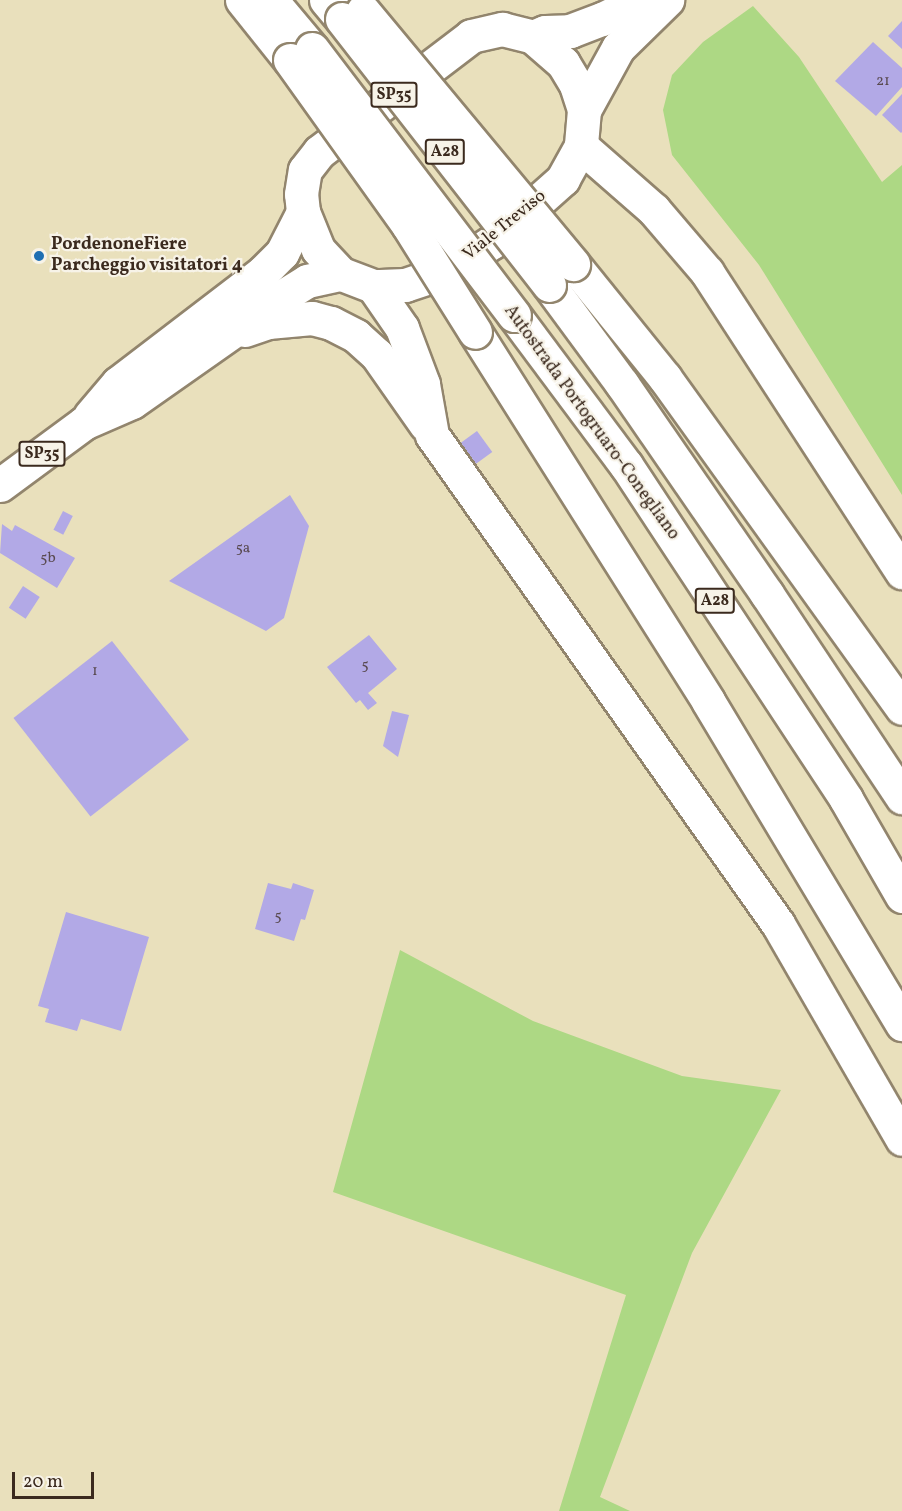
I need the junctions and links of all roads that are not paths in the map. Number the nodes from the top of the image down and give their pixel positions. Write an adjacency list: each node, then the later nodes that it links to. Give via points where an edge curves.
1 (242, 0): 7 (main road)
2 (270, 0): 7 (main road, Autostrada Portogruaro-Conegliano / A28)
3 (641, 0): 6 (main road, Viale Treviso, via 602,20 570,31 544,32)
4 (668, 0): 8 (main road, Viale Treviso, via 618,48)
5 (345, 6): 12 (main road, A28, bridge)
6 (533, 38): 8 (main road, Viale Treviso / SP35, via 563,63); 10 (main road, Viale Treviso / SP35, via 502,29 471,36 319,152 305,170)
7 (301, 54): 21 (main road, Autostrada Portogruaro-Conegliano / A28, bridge, via 514,315 626,465 846,799); 22 (main road, bridge, via 708,700)
8 (584, 110): 9 (main road, Viale Treviso / SP35)
9 (581, 146): 13 (main road, Viale Treviso / SP35, via 562,179 492,242 458,265 405,285); 18 (main road, via 654,210 707,272)
10 (303, 212): 11 (main road, Viale Treviso / SP35, via 318,249); 15 (main road, Viale Treviso / SP35, via 282,253 263,272 118,383)
11 (341, 274): 13 (main road, Viale Treviso / SP35); 14 (main road, Viale Treviso / SP35, via 307,281)
12 (561, 275): 19 (main road, A28, via 665,378); 20 (main road, A28, via 622,384)
13 (373, 286): 16 (main road, via 402,328 423,384)
14 (223, 338): 15 (main road, Viale Treviso / SP35, via 132,402); 16 (main road, via 268,322 312,318 331,323 356,336 376,355)
15 (84, 423): 17 (main road, Viale Treviso / SP35)
16 (432, 435): 23 (main road, via 778,924)
17 (0, 486)
18 (902, 572)
19 (902, 708)
20 (902, 797)
21 (902, 896)
22 (902, 1024)
23 (902, 1139)

